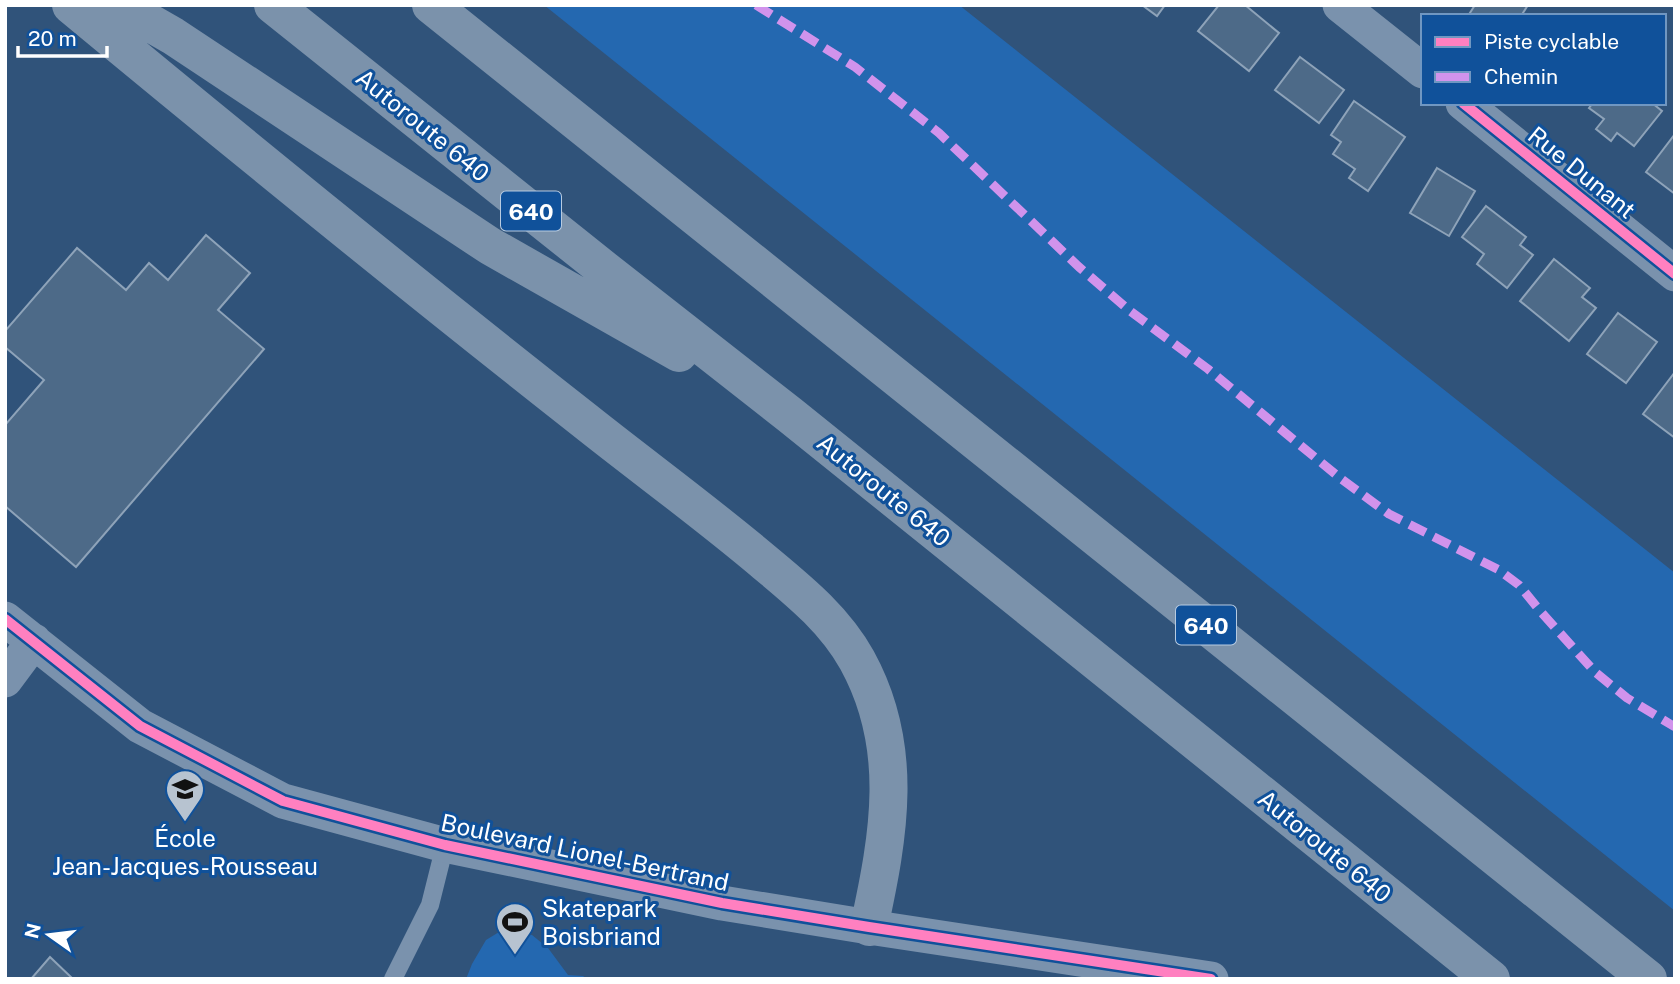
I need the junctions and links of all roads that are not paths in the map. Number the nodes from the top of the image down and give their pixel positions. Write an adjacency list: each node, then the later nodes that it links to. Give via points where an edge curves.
1 (71, 5): 14 (highway, via 307,199 742,543 824,615 868,682 886,748 887,836)
2 (119, 5): 9 (highway, via 184,43 490,246)
3 (273, 5): 9 (highway, Autoroute 640 / 640)
4 (431, 5): 18 (highway, 640)
5 (1340, 5): 6 (street)
6 (1421, 69)
7 (1464, 105): 8 (street, Rue Dunant)
8 (1675, 274)
9 (790, 415): 17 (highway, Autoroute 640 / 640)
10 (5, 619): 11 (street, Boulevard Lionel-Bertrand)
11 (34, 641): 12 (street); 13 (street, Boulevard Lionel-Bertrand, via 139,726 283,801)
12 (5, 680)
13 (445, 845): 14 (street, Boulevard Lionel-Bertrand, via 722,903); 15 (lane, via 430,905)
14 (869, 927): 16 (street, Boulevard Lionel-Bertrand)
15 (393, 979)
16 (1210, 979)
17 (1491, 979)
18 (1648, 979)

